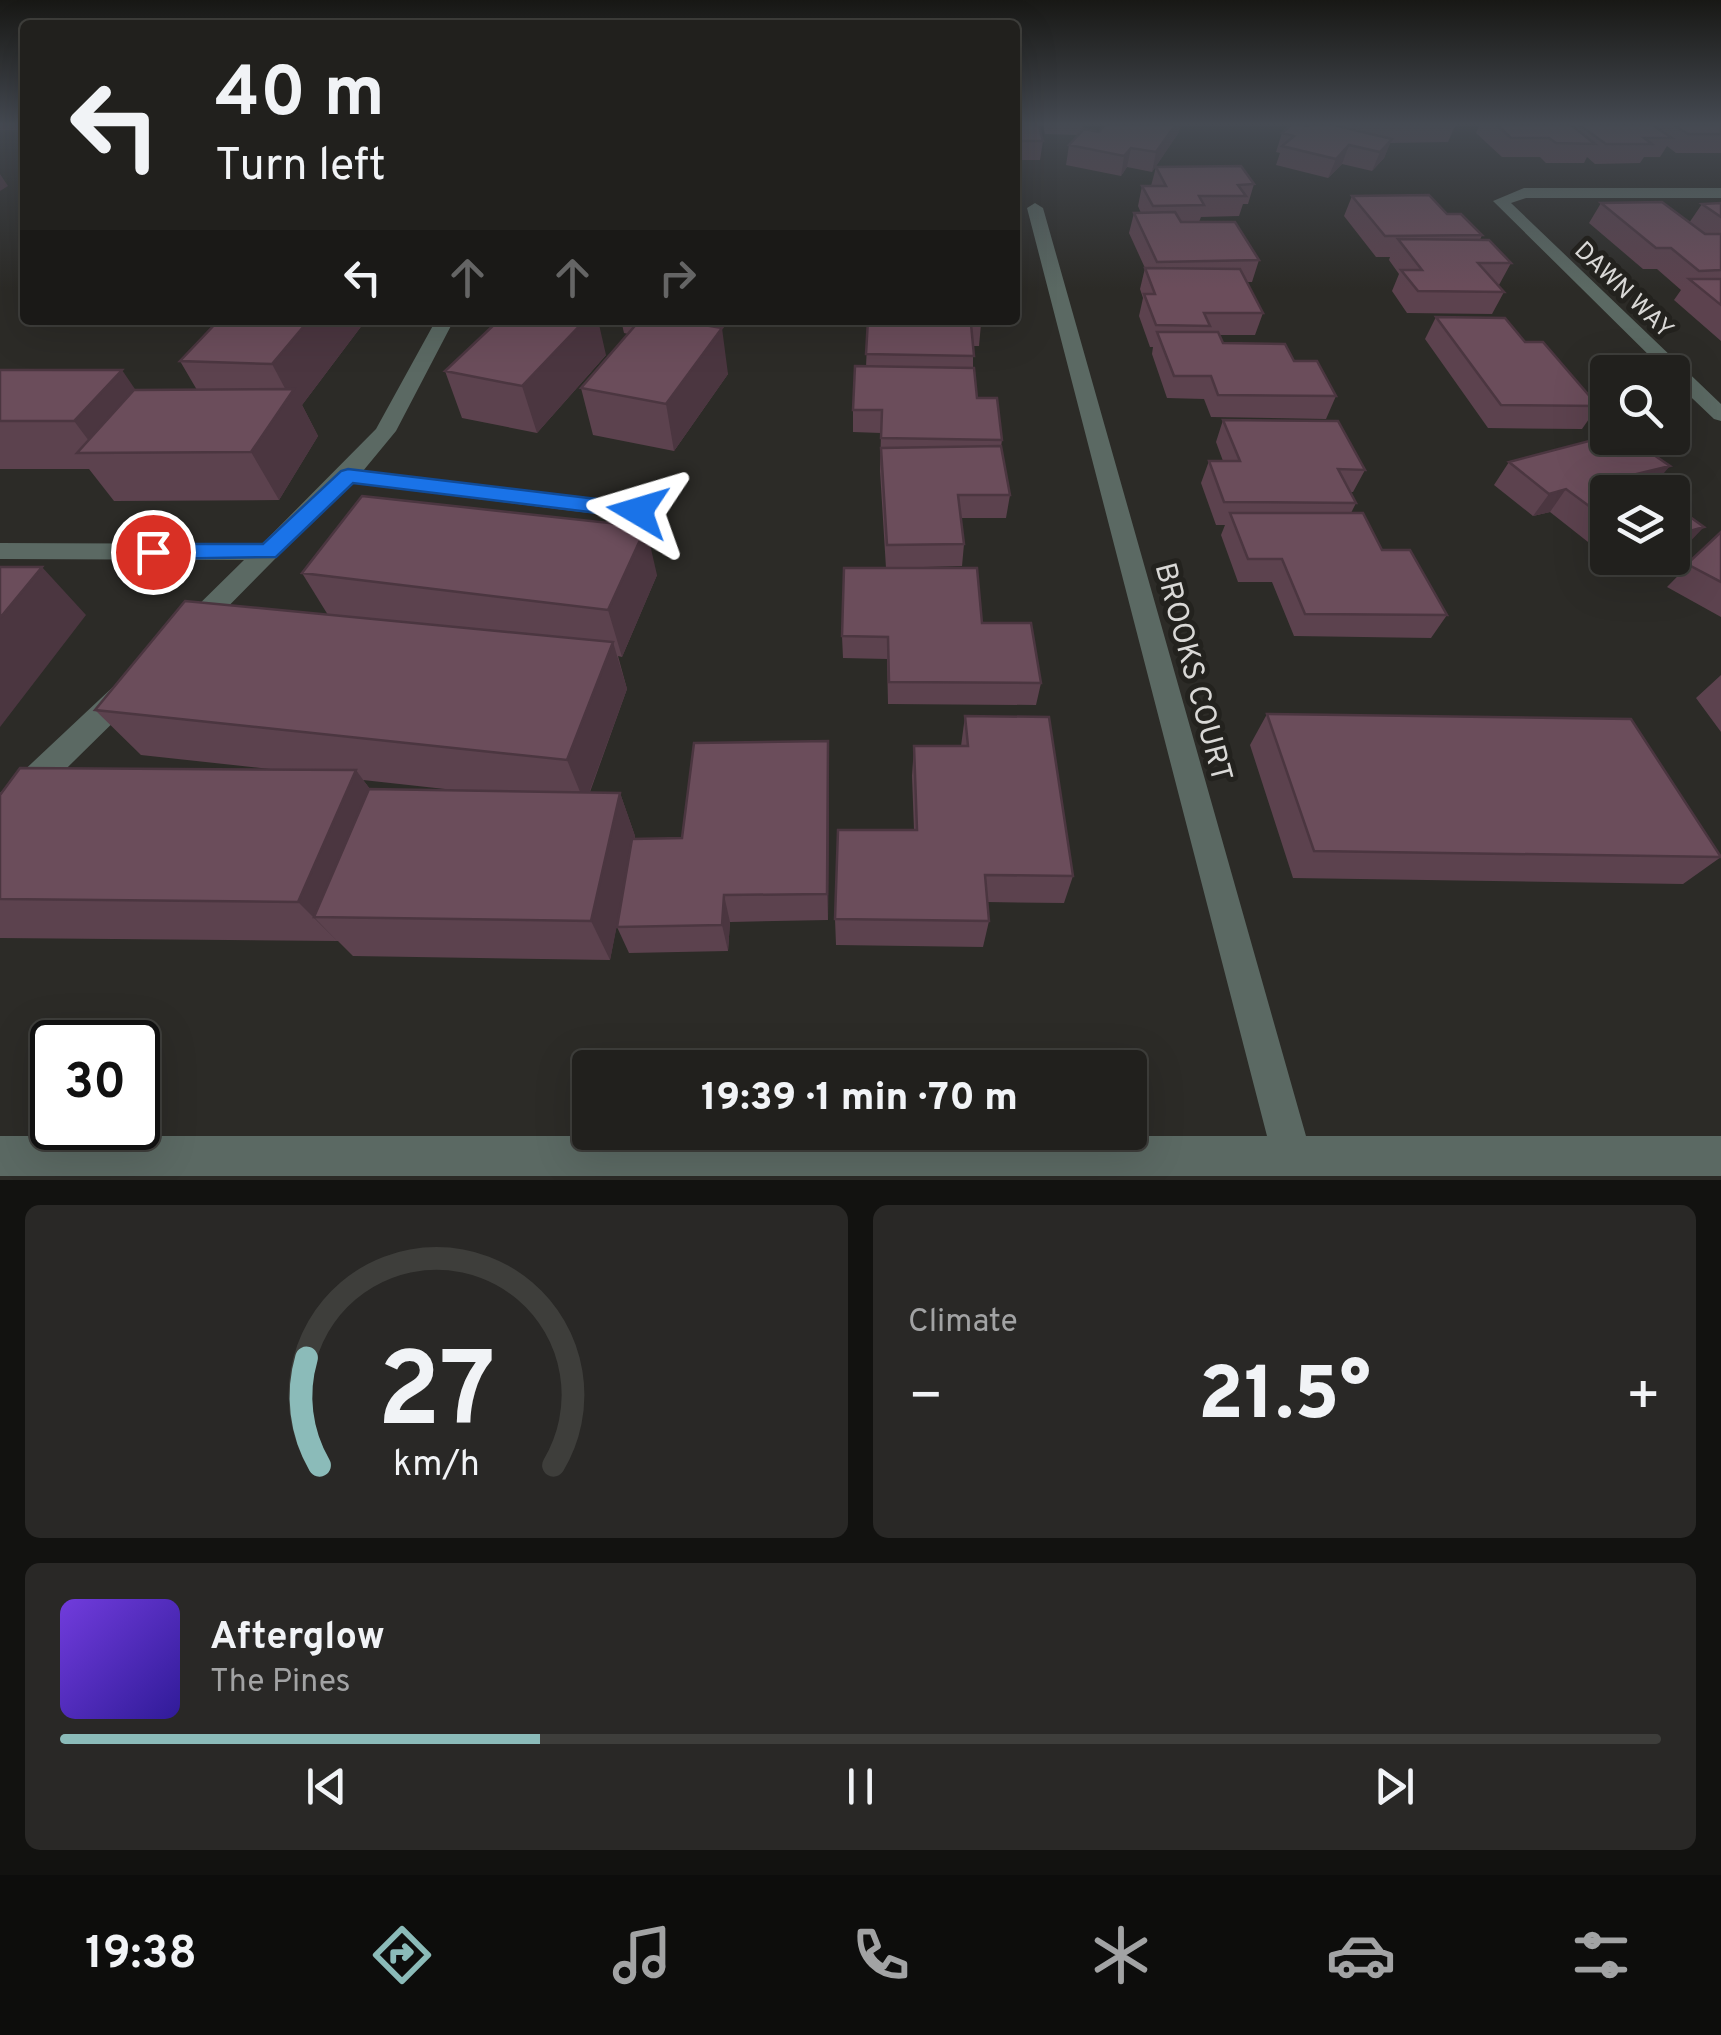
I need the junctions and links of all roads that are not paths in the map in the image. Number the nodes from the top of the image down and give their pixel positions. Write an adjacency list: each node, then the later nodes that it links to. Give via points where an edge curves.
1 (1721, 194): 4 (street, DAWN WAY, via 1504,197 1504,207)
2 (1035, 208): 13 (street, BROOKS COURT)
3 (441, 325): 5 (street, via 384,431)
4 (1721, 415)
5 (348, 476): 6 (street); 8 (street)
6 (638, 511)
7 (0, 551): 8 (street)
8 (268, 552): 9 (street)
9 (170, 649)
10 (142, 677): 11 (street)
11 (7, 807): 12 (street)
12 (15, 841)
13 (1291, 1154): 15 (street); 16 (street)
14 (0, 1156): 16 (street)
15 (1721, 1156)
16 (790, 1168)

